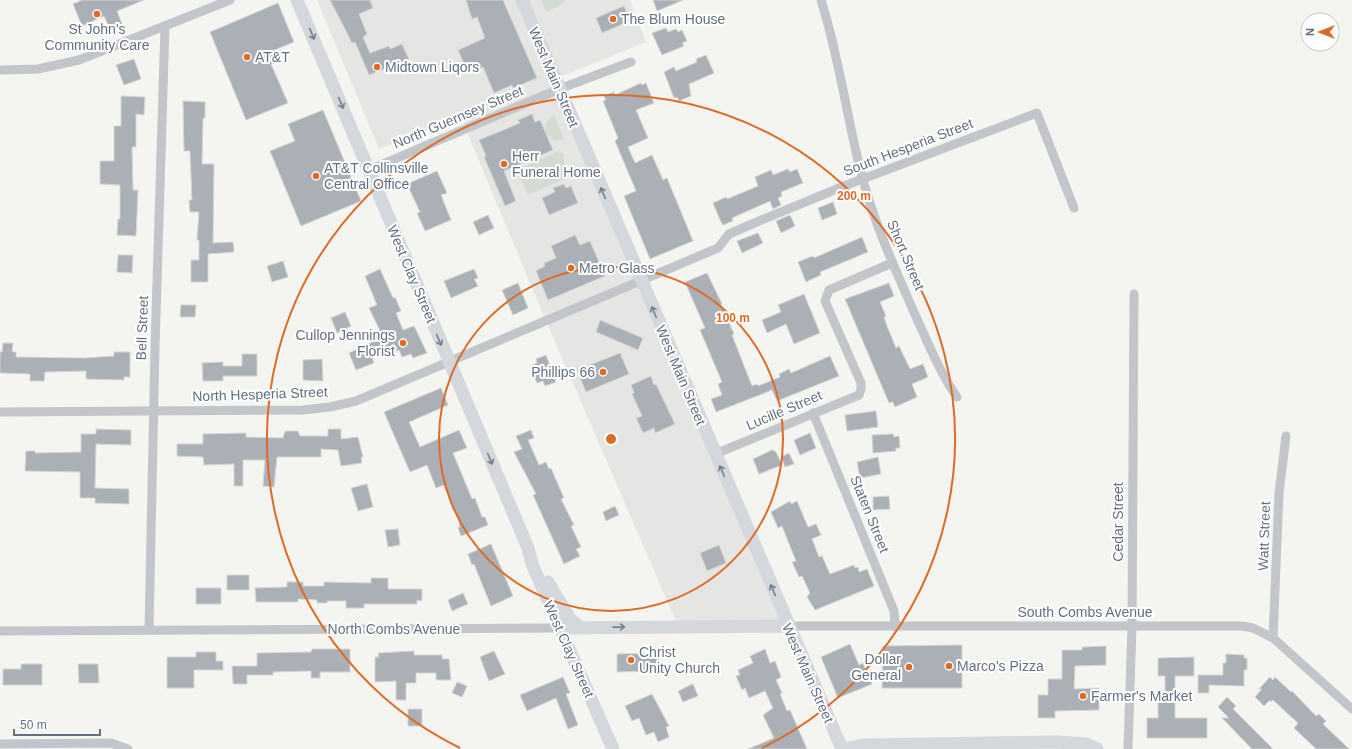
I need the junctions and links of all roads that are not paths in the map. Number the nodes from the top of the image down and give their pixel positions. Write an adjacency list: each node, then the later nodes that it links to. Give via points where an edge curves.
1 (230, 0): 5 (street)
2 (297, 0): 9 (main road, West Clay Street, one-way to 9)
3 (522, 0): 8 (main road, West Main Street)
4 (821, 0): 10 (street, Short Street)
5 (165, 26): 7 (street, via 80,60 38,69); 17 (street, Bell Street)
6 (631, 62): 8 (street, North Guernsey Street)
7 (0, 70)
8 (559, 89): 9 (street, North Guernsey Street); 13 (main road, West Main Street, one-way to 8)
9 (368, 170): 15 (main road, West Clay Street, one-way to 15)
10 (863, 180): 11 (street, South Hesperia Street, via 1038,113); 12 (street, Short Street); 13 (street, South Hesperia Street, via 729,234 718,248)
11 (1074, 208)
12 (892, 263): 16 (street, Short Street, via 941,370); 19 (street, Lucille Street, via 829,290 826,294 825,301 861,383 861,390 859,394)
13 (641, 280): 15 (street, North Hesperia Street); 21 (main road, West Main Street, one-way to 13)
14 (1134, 294): 24 (street, Cedar Street)
15 (449, 362): 17 (street, North Hesperia Street, via 356,401 330,407 303,410); 22 (main road, West Clay Street, one-way to 22)
16 (957, 397)
17 (154, 411): 18 (street, North Hesperia Street); 28 (street, Bell Street)
18 (0, 412)
19 (813, 413): 21 (street, Lucille Street); 26 (street, Staten Street, via 894,611)
20 (1286, 436): 30 (street, Watt Street, via 1279,493)
21 (715, 454): 23 (main road, West Main Street, one-way to 21)
22 (528, 548): 25 (main road, West Clay Street, via 559,603 570,619); 27 (main road, West Clay Street, via 532,564)
23 (788, 626): 25 (main road, North Combs Avenue, one-way to 23); 26 (street, South Combs Avenue); 35 (main road, West Main Street)
24 (1132, 626): 26 (street, South Combs Avenue); 30 (street, South Combs Avenue, via 1242,626 1254,628); 37 (street, Cedar Street)
25 (580, 627): 27 (main road, North Combs Avenue)
26 (895, 627)
27 (560, 628): 28 (street, North Combs Avenue); 34 (main road, West Clay Street)
28 (150, 630): 29 (street, North Combs Avenue)
29 (0, 631)
30 (1273, 638): 31 (street, South Combs Avenue)
31 (1352, 709)
32 (0, 744): 33 (street, via 111,743)
33 (128, 749)
34 (614, 749)
35 (842, 749): 36 (main road, via 863,745 1056,742 1087,744)
36 (1098, 749)
37 (1128, 749)

